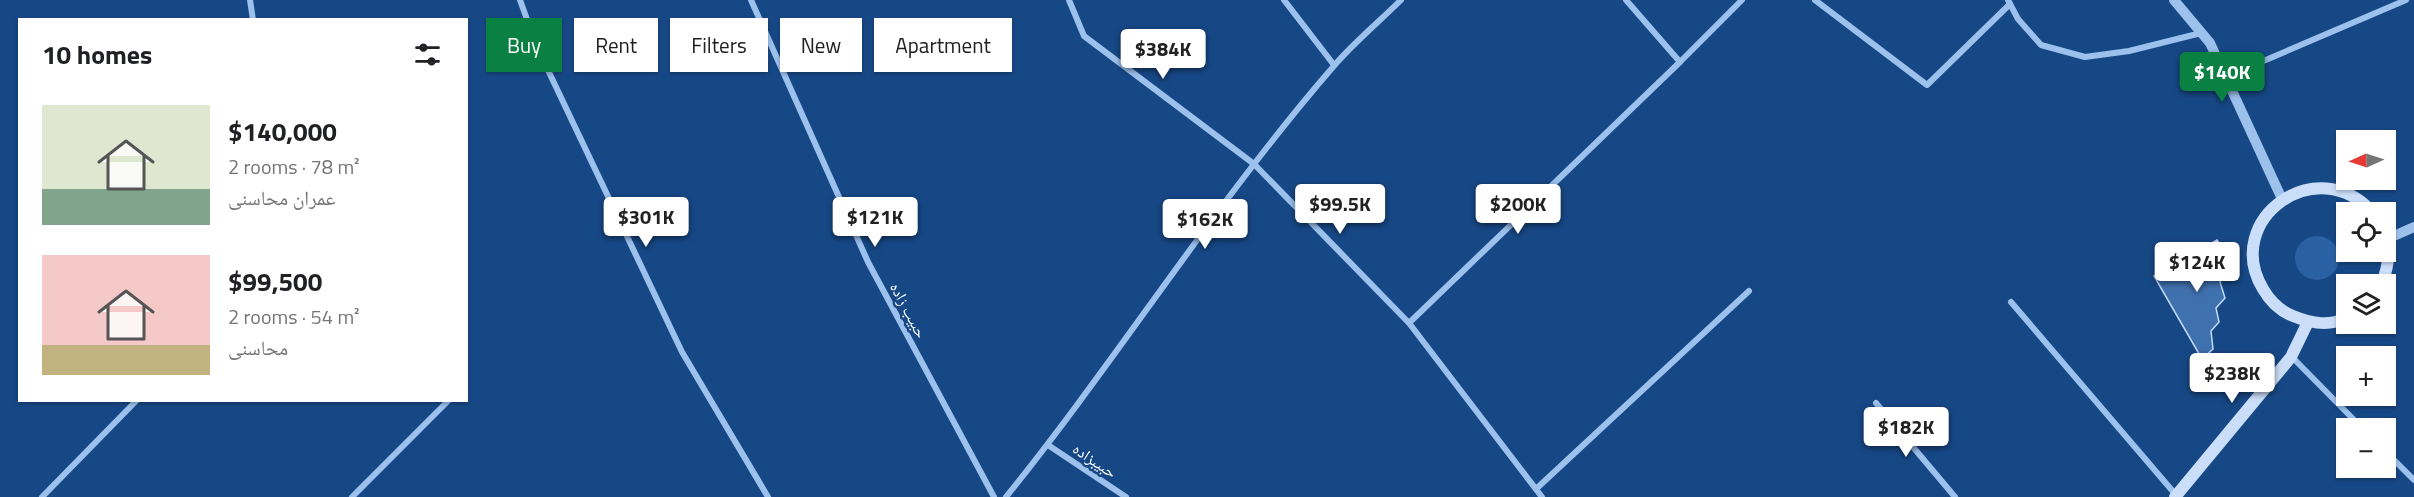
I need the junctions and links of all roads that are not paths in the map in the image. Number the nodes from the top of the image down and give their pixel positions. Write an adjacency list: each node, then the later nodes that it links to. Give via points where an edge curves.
1 (250, 0): 13 (street)
2 (520, 0): 40 (street, via 537,47 682,352)
3 (751, 0): 41 (street, حبیب زاده, via 868,262)
4 (1069, 0): 18 (street, via 1084,36)
5 (1284, 0): 16 (street)
6 (1401, 0): 16 (street)
7 (1626, 0): 15 (street)
8 (1742, 0): 15 (street)
9 (1815, 0): 12 (street, via 1927,86)
10 (2174, 0): 14 (street)
11 (2406, 0): 17 (street)
12 (2009, 2): 14 (street, via 2041,45 2085,57)
13 (253, 18)
14 (2202, 33): 17 (street)
15 (1680, 62): 27 (street)
16 (1334, 65): 18 (street)
17 (2226, 77): 19 (street)
18 (1254, 164): 27 (street); 33 (street)
19 (2282, 199): 20 (main road, via 2302,190 2324,187); 26 (main road, via 2266,215 2256,235 2253,258 2258,280 2269,300 2287,314)
20 (2364, 202)
21 (2414, 227): 22 (street)
22 (2396, 233)
23 (1749, 291): 36 (street)
24 (2012, 302): 37 (street)
25 (2336, 321): 26 (main road)
26 (2308, 322): 28 (main road)
27 (1409, 323): 36 (street)
28 (2291, 357): 32 (street); 37 (main road)
29 (135, 402): 38 (street)
30 (447, 402): 39 (street)
31 (1876, 403): 45 (street)
32 (2352, 418)
33 (1048, 445): 42 (street); 43 (street, حبیبزاده)
34 (2396, 462): 35 (street)
35 (2414, 480)
36 (1536, 489): 44 (street)
37 (2175, 496)
38 (42, 497)
39 (352, 497)
40 (768, 497)
41 (994, 497)
42 (1006, 497)
43 (1126, 497)
44 (1542, 497)
45 (1954, 497)

